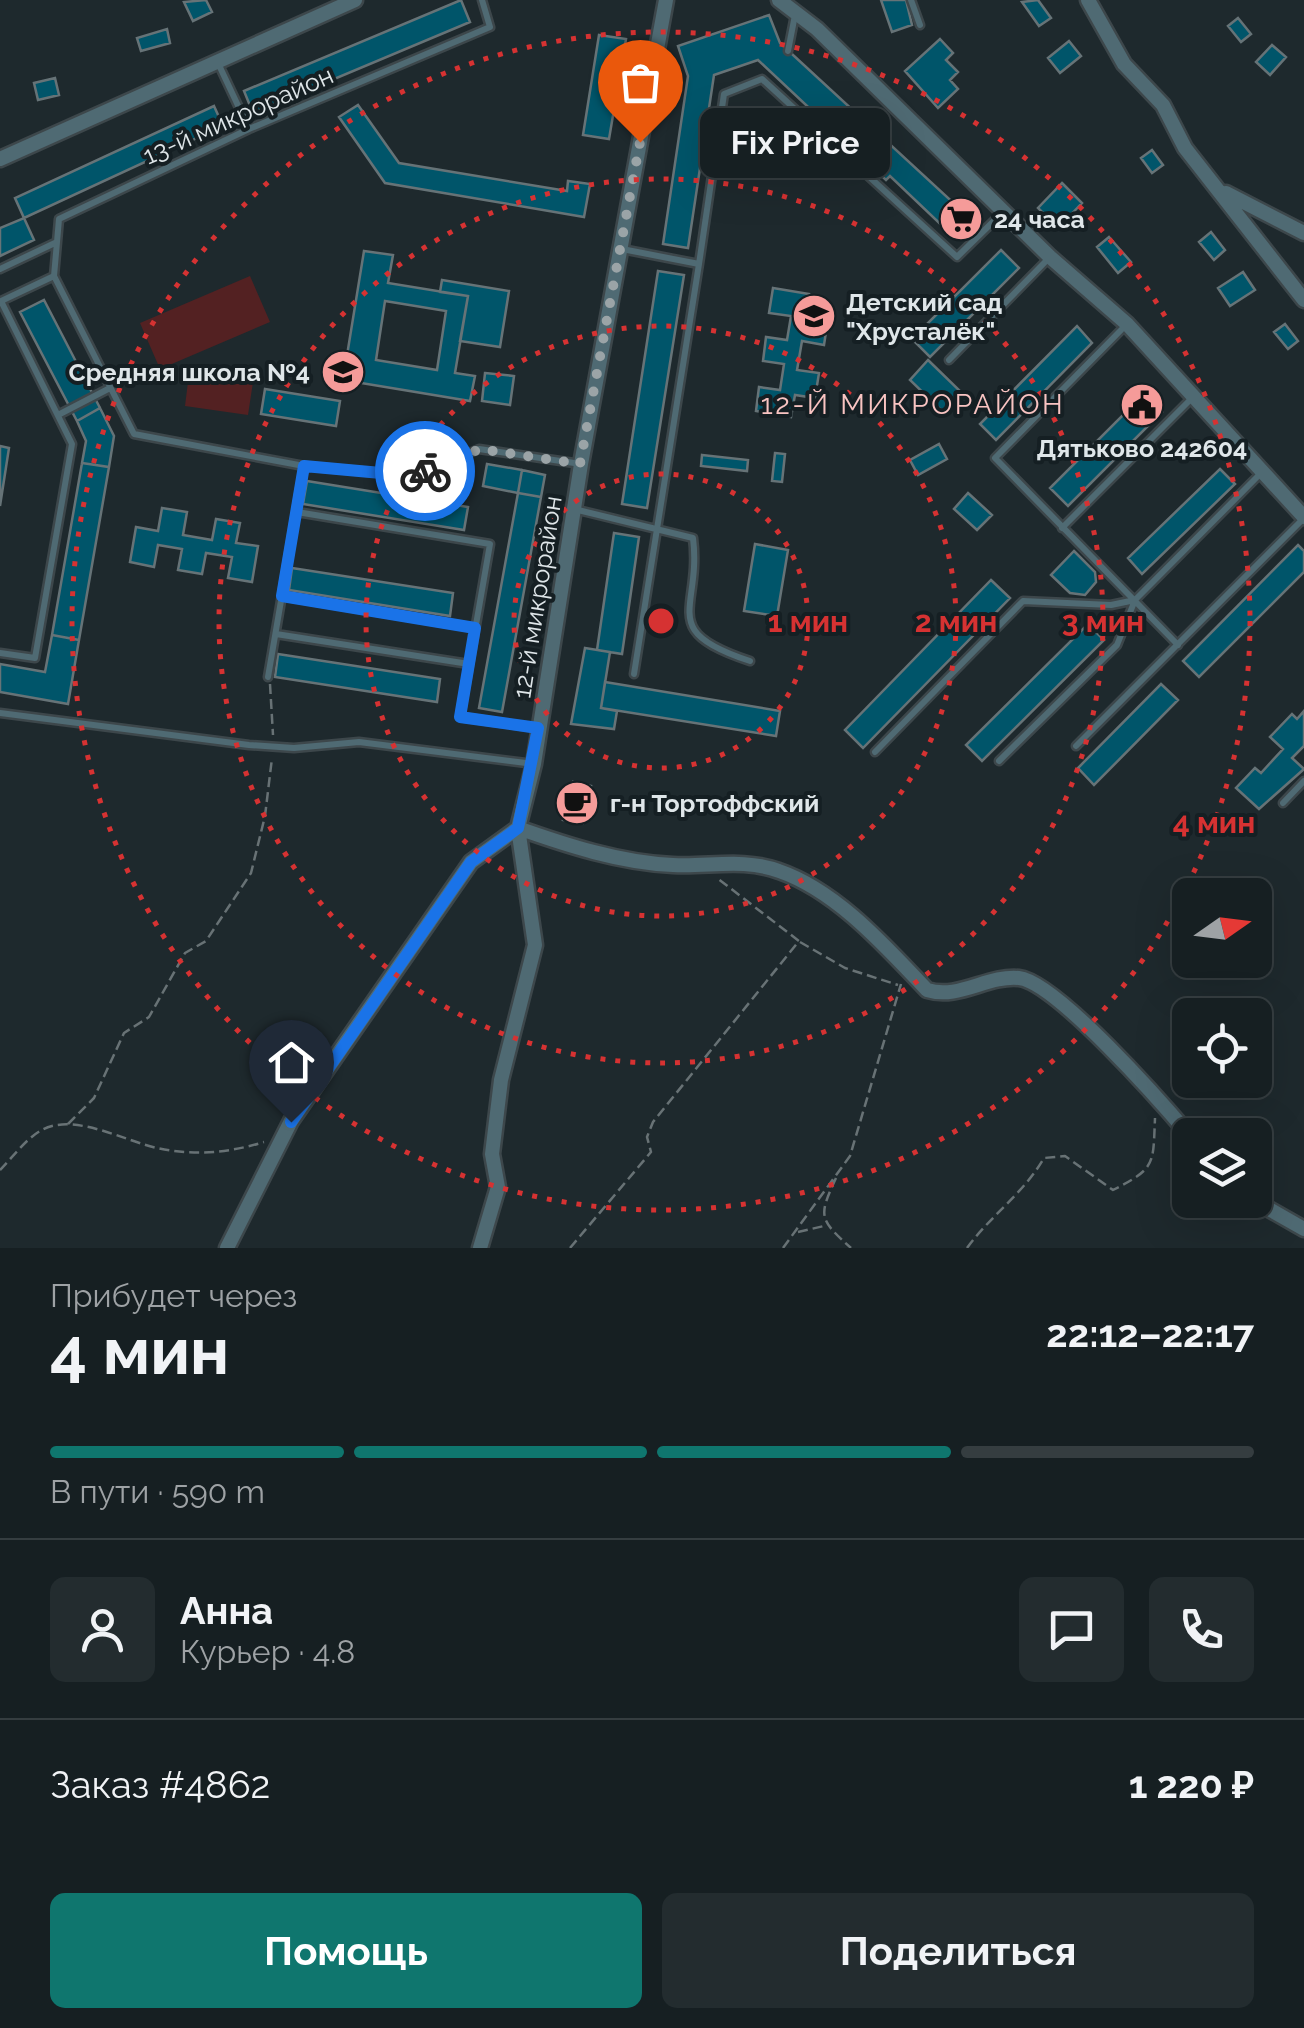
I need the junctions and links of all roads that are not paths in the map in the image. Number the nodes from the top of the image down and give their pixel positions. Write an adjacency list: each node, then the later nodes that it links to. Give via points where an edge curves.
1 (355, 0): 10 (street)
2 (482, 0): 13 (lane, 13-й микрорайон, via 490,27)
3 (666, 0): 19 (street, 12-й микрорайон)
4 (779, 0): 7 (street)
5 (911, 0): 8 (lane)
6 (1088, 0): 15 (street, via 1124,64 1164,105 1185,148)
7 (795, 9): 9 (lane); 16 (street)
8 (920, 25)
9 (788, 51)
10 (218, 62): 13 (lane); 14 (street)
11 (770, 71): 12 (lane)
12 (762, 80): 16 (lane, via 957,257); 21 (lane, via 724,94)
13 (250, 130): 18 (lane, 13-й микрорайон, via 59,219)
14 (0, 159)
15 (1221, 190): 17 (street); 24 (street)
16 (1004, 211): 20 (street)
17 (1304, 233)
18 (58, 242): 22 (lane, 13-й микрорайон); 23 (lane)
19 (621, 249): 21 (lane); 30 (street, 12-й микрорайон)
20 (1050, 257): 25 (street); 26 (lane)
21 (699, 264): 37 (lane)
22 (0, 269)
23 (54, 276): 27 (lane); 29 (lane, via 1,302)
24 (1304, 300)
25 (1127, 324): 28 (street); 36 (lane, via 995,458)
26 (949, 360)
27 (110, 388): 29 (lane); 31 (lane, via 134,434)
28 (1194, 397): 32 (street); 36 (lane)
29 (58, 415): 43 (lane, via 72,444 34,658)
30 (580, 464): 31 (lane, via 480,449 414,476); 33 (street, 12-й микрорайон)
31 (304, 466): 34 (lane)
32 (1263, 471): 35 (street); 39 (lane)
33 (573, 509): 37 (lane); 49 (street, 12-й микрорайон)
34 (296, 512): 38 (lane); 40 (lane, via 490,544)
35 (1304, 518): 42 (lane)
36 (1062, 528): 39 (lane)
37 (654, 529): 44 (lane, via 693,538 697,568 686,609 694,633); 46 (lane)
38 (282, 596): 40 (lane); 41 (lane)
39 (1135, 600): 42 (lane); 51 (lane, via 1023,602); 52 (lane, via 1117,645)
40 (475, 628): 45 (lane)
41 (276, 634): 45 (lane); 47 (lane)
42 (1178, 645): 50 (lane)
43 (0, 653)
44 (750, 661)
45 (469, 664): 49 (lane, via 460,717)
46 (634, 674)
47 (268, 677)
48 (0, 713): 53 (lane, via 273,746 360,742)
49 (538, 728): 53 (street, 12-й микрорайон)
50 (1076, 746)
51 (875, 752)
52 (999, 761)
53 (534, 764): 56 (street, 12-й микрорайон)
54 (1304, 781): 55 (lane)
55 (1282, 803)
56 (518, 828): 57 (street, via 640,861 753,865 803,881 928,990 941,994 1023,978 1100,1039); 60 (street, via 471,862 284,1135); 61 (street, via 534,944 502,1080 492,1154 498,1187)
57 (1175, 1118)
58 (1272, 1210): 59 (street)
59 (1304, 1229)
60 (227, 1248)
61 (480, 1248)

